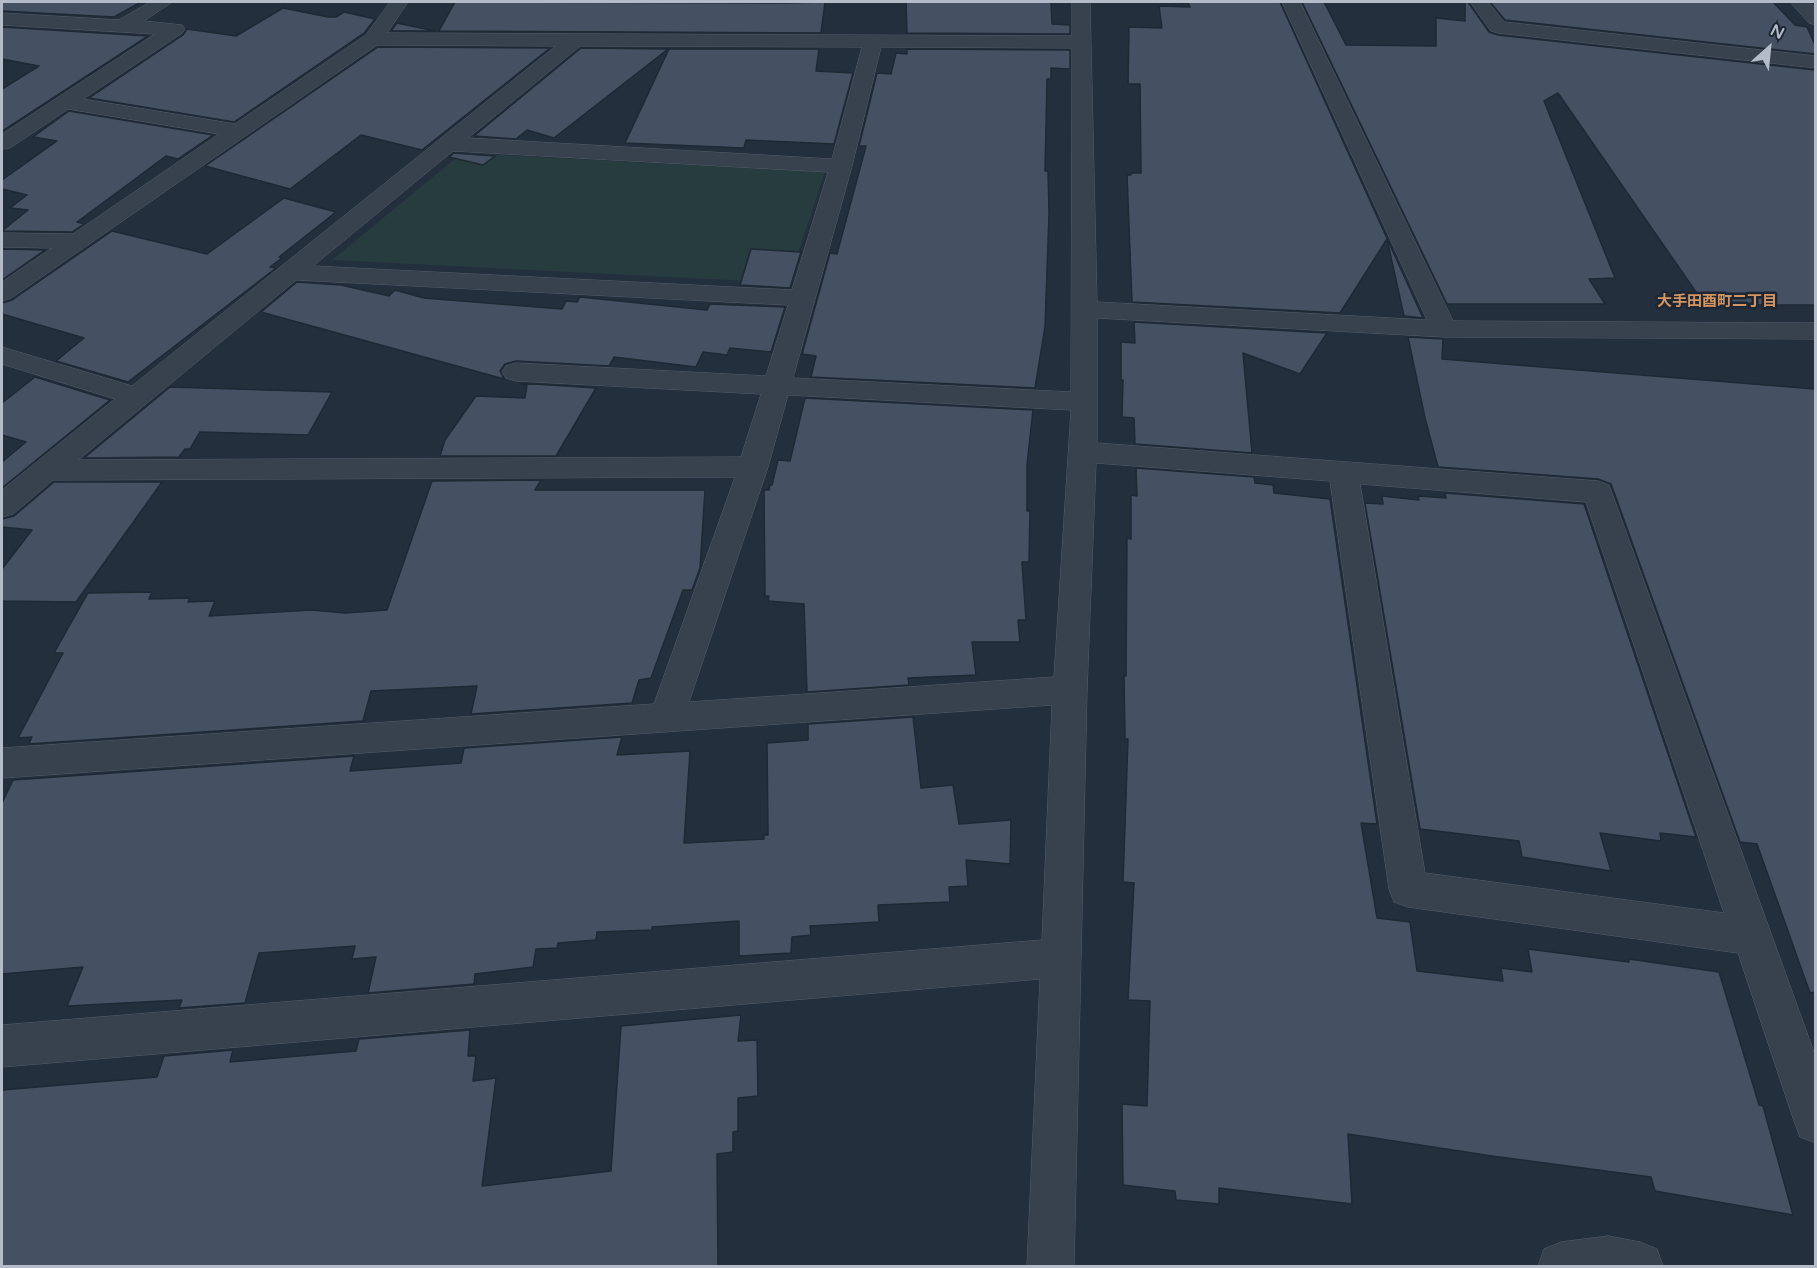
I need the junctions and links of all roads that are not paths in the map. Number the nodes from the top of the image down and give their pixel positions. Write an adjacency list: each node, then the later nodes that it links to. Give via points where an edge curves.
1 (163, 2): 9 (street)
2 (399, 2): 10 (street)
3 (1081, 2): 13 (street)
4 (1291, 2): 26 (street)
5 (1479, 2): 14 (street, via 1498,27)
6 (1799, 2): 7 (street)
7 (1815, 19)
8 (2, 20): 9 (street)
9 (124, 25): 15 (street, via 175,29)
10 (373, 39): 11 (street); 16 (street)
11 (575, 40): 12 (street); 18 (street)
12 (873, 41): 13 (street); 19 (street)
13 (1080, 42): 25 (street)
14 (1815, 62)
15 (66, 102): 16 (street); 17 (street)
16 (239, 131): 21 (street)
17 (2, 143)
18 (450, 144): 19 (street); 22 (street)
19 (841, 166): 24 (street)
20 (2, 240): 21 (street)
21 (77, 241): 23 (street)
22 (292, 272): 24 (street); 31 (street)
23 (2, 293)
24 (802, 298): 30 (street)
25 (1085, 309): 26 (street); 32 (street)
26 (1444, 329): 27 (street)
27 (1815, 331)
28 (2, 355): 31 (street)
29 (516, 372): 30 (street)
30 (777, 385): 32 (street); 34 (street)
31 (138, 397): 35 (street)
32 (1085, 402): 33 (street)
33 (1083, 453): 36 (street); 38 (street)
34 (753, 467): 35 (street); 39 (street)
35 (47, 470): 37 (street)
36 (1343, 472): 41 (street, via 1598,492); 41 (street, via 1408,890)
37 (2, 506)
38 (1070, 690): 39 (street); 42 (street)
39 (666, 718): 40 (street)
40 (2, 763)
41 (1753, 936): 44 (street)
42 (1062, 958): 43 (street); 45 (street)
43 (2, 1046)
44 (1815, 1120)
45 (1051, 1266)
46 (1561, 1266): 47 (street, via 1608,1260)
47 (1640, 1266)

